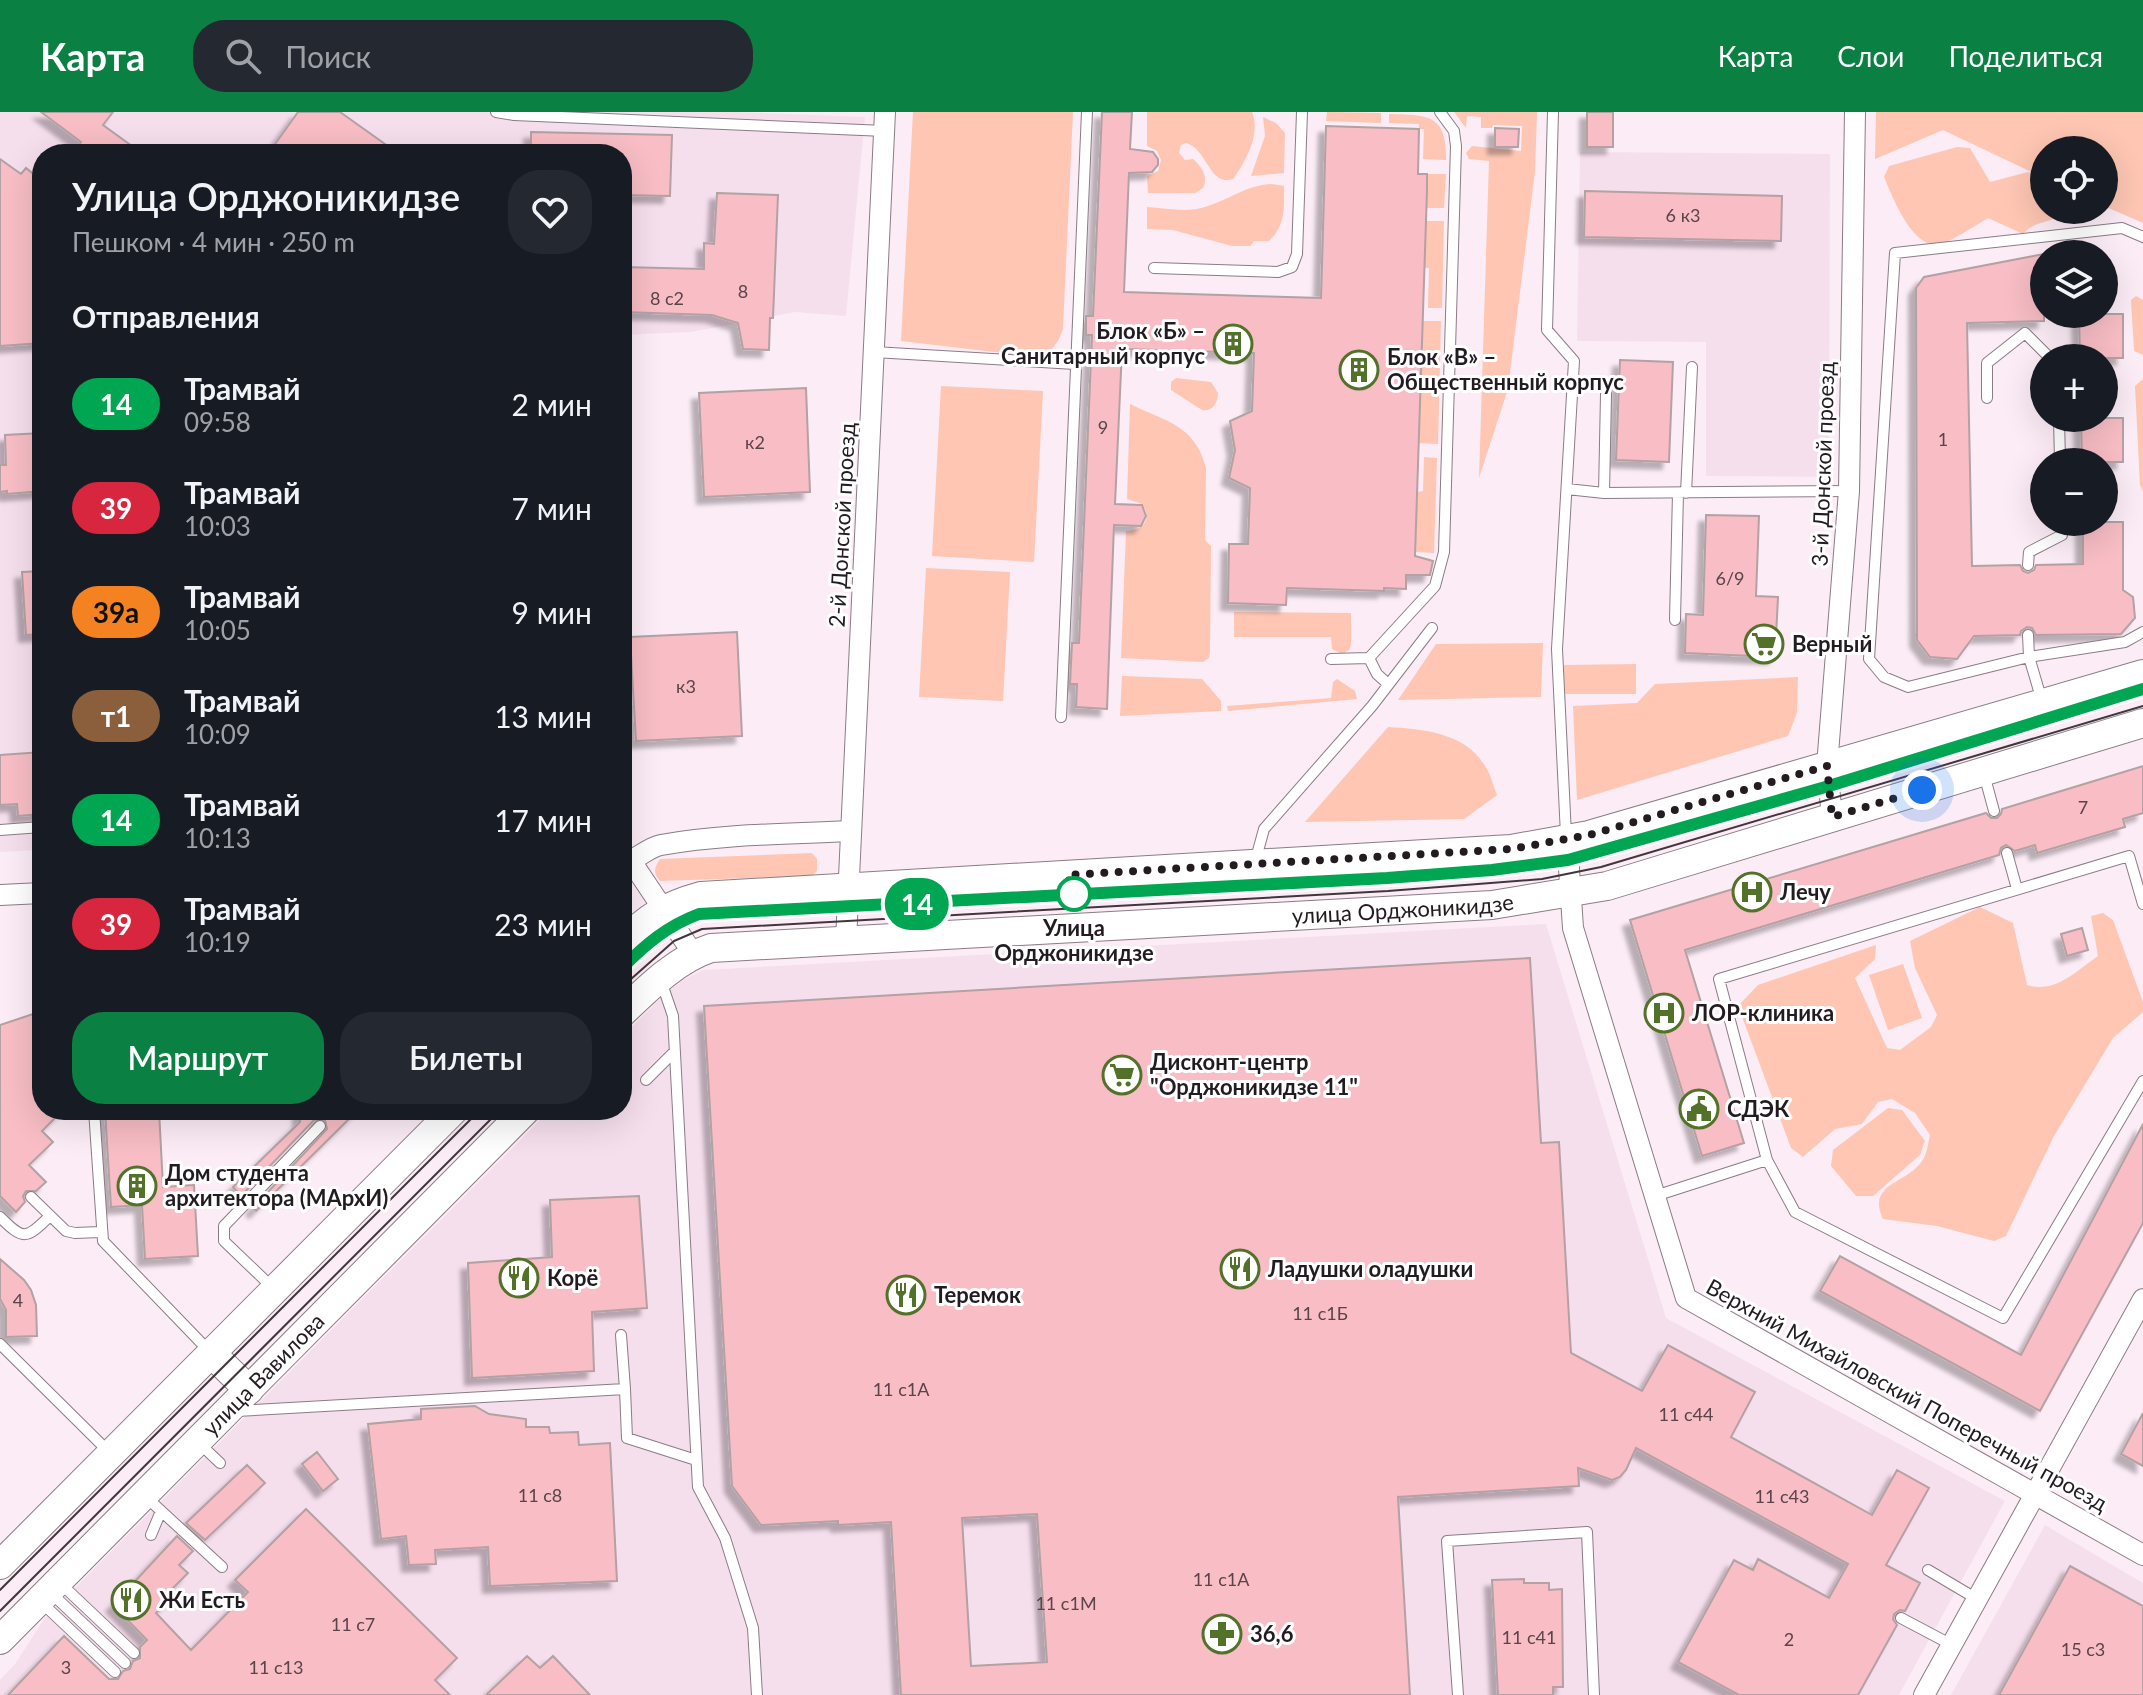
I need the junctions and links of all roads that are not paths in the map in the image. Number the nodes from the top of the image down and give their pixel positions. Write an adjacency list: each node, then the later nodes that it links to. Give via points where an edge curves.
1 (496, 112): 7 (lane)
2 (1087, 112): 12 (lane)
3 (1302, 112): 9 (lane, via 1297,254 1292,267 1278,272)
4 (1440, 112): 27 (lane, via 1454,131 1456,146 1444,552 1435,586)
5 (1553, 112): 16 (lane, via 1547,330 1574,361)
6 (1855, 112): 17 (street, 3-й Донской проезд)
7 (885, 121): 11 (street, 2-й Донской проезд)
8 (2143, 237): 26 (lane, via 2122,228 1895,253 1869,659 1884,677 1908,687)
9 (1154, 268)
10 (2036, 344): 15 (lane, via 2025,333 1987,363)
11 (874, 352): 12 (lane); 40 (street, 2-й Донской проезд)
12 (1075, 364): 32 (lane)
13 (1692, 367): 19 (lane)
14 (1606, 394): 18 (lane)
15 (1987, 398)
16 (1567, 489): 18 (lane); 41 (lane, via 1557,649)
17 (1849, 491): 19 (lane); 34 (street, 3-й Донской проезд)
18 (1604, 493): 19 (lane)
19 (1682, 493): 22 (lane)
20 (2060, 536): 21 (lane, via 2029,552)
21 (2028, 565)
22 (1675, 620)
23 (1432, 628): 30 (lane)
24 (2143, 632): 26 (lane, via 2125,642)
25 (2028, 635): 26 (lane)
26 (2029, 657): 31 (lane)
27 (1369, 658): 28 (lane); 30 (lane)
28 (1331, 659)
29 (2143, 674): 31 (main road)
30 (1388, 684): 44 (lane, via 1264,829)
31 (2043, 703): 34 (main road)
32 (1061, 717)
33 (2143, 723): 35 (main road, улица Орджоникидзе)
34 (1827, 766): 37 (street, 3-й Донской проезд); 41 (main road)
35 (1983, 772): 36 (lane); 37 (main road, улица Орджоникидзе)
36 (1994, 811)
37 (1832, 817): 49 (main road, улица Орджоникидзе)
38 (32, 828): 39 (lane)
39 (0, 830)
40 (851, 831): 43 (street, via 721,837 656,846); 46 (street, 2-й Донской проезд)
41 (1567, 839): 44 (main road, via 1511,849); 49 (street, Верхний Михайловский Поперечный проезд)
42 (2007, 853): 47 (lane)
43 (632, 858)
44 (1255, 864): 46 (main road)
45 (632, 868): 52 (street)
46 (848, 887): 52 (main road, via 701,896); 54 (street, 2-й Донской проезд)
47 (2017, 889): 51 (lane, via 2129,856); 65 (lane, via 1719,979)
48 (32, 893): 50 (street)
49 (1569, 894): 54 (main road, улица Орджоникидзе, via 1492,905); 66 (street, Верхний Михайловский Поперечный проезд, via 1573,928)
50 (0, 895)
51 (2143, 904)
52 (663, 909): 53 (main road); 55 (street)
53 (632, 933)
54 (846, 941): 55 (main road, улица Орджоникидзе, via 711,948)
55 (694, 955): 56 (main road)
56 (660, 979): 57 (main road); 58 (lane, via 671,1006)
57 (632, 1004)
58 (675, 1051): 59 (lane); 81 (lane)
59 (646, 1080)
60 (2143, 1081): 65 (lane, via 2003,1318 1795,1212)
61 (94, 1120): 70 (lane)
62 (444, 1120): 71 (main road)
63 (516, 1120): 77 (main road, улица Вавилова)
64 (320, 1126): 71 (lane, via 224,1226 224,1241)
65 (1767, 1160): 66 (lane)
66 (1655, 1196): 83 (street, Верхний Михайловский Поперечный проезд, via 1686,1298)
67 (31, 1197): 68 (lane)
68 (50, 1216): 69 (lane, via 24,1235); 70 (lane, via 70,1232)
69 (0, 1217)
70 (100, 1232): 75 (lane, via 108,1249)
71 (275, 1289): 75 (main road)
72 (2143, 1299): 83 (street)
73 (621, 1335): 76 (lane)
74 (0, 1344): 80 (lane)
75 (211, 1353): 77 (main road); 80 (main road)
76 (625, 1389): 78 (lane); 81 (lane, via 627,1438)
77 (249, 1390): 78 (main road, улица Вавилова)
78 (227, 1412): 79 (main road, улица Вавилова)
79 (198, 1442): 82 (lane); 84 (main road, улица Вавилова)
80 (110, 1454): 87 (main road)
81 (696, 1460): 98 (lane, via 698,1487 725,1538 753,1628)
82 (220, 1463)
83 (2035, 1494): 86 (street, Верхний Михайловский Поперечный проезд); 91 (street)
84 (152, 1503): 85 (lane); 88 (lane); 90 (main road, улица Вавилова)
85 (151, 1535)
86 (2143, 1555)
87 (0, 1565)
88 (222, 1567)
89 (1928, 1570): 91 (lane)
90 (49, 1591): 93 (main road, улица Вавилова); 95 (lane); 96 (lane); 97 (lane)
91 (1977, 1599): 94 (street)
92 (1901, 1618): 94 (lane)
93 (0, 1640)
94 (1952, 1645): 101 (street)
95 (134, 1653)
96 (125, 1663)
97 (115, 1672)
98 (757, 1695)
99 (1458, 1695): 100 (lane, via 1447,1541 1587,1532)
100 (1594, 1695)
101 (1924, 1695)

